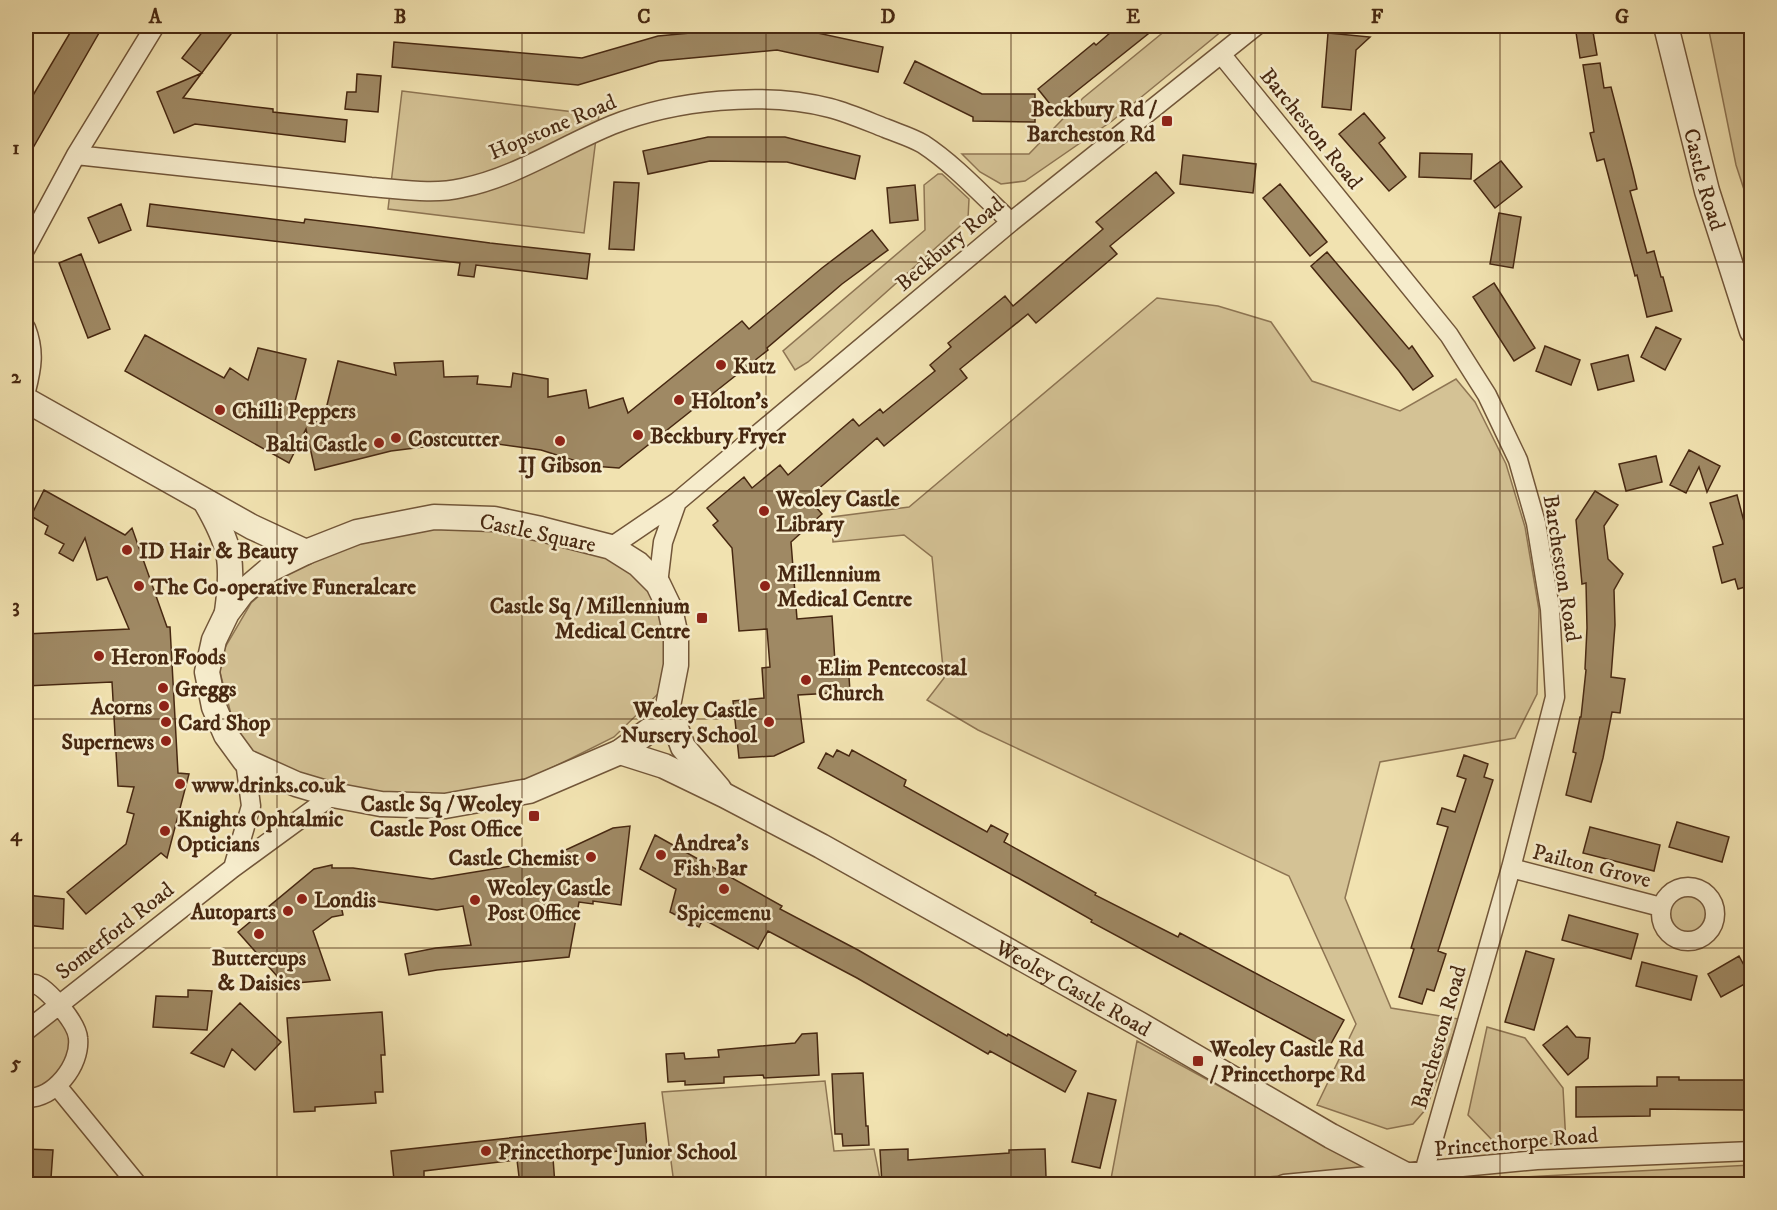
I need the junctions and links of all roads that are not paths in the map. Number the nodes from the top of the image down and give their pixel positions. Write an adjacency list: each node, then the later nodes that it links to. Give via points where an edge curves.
1 (154, 26): 5 (street)
2 (1256, 26): 4 (street, Beckbury Road)
3 (1666, 26): 9 (street, Castle Road, via 1707,191)
4 (1221, 54): 6 (street, Beckbury Road); 24 (street, Barcheston Road, via 1449,335 1487,395 1518,460 1536,523 1548,598 1555,696)
5 (76, 155): 6 (street, Hopstone Road, via 371,187 461,189 532,164 611,126 658,110 762,98 828,107 921,143); 7 (street)
6 (1011, 222): 13 (street, Beckbury Road)
7 (26, 248)
8 (26, 328): 10 (street, via 32,344)
9 (1752, 331)
10 (26, 391)
11 (26, 400): 12 (street)
12 (205, 501): 15 (street); 17 (street, via 227,545 232,578)
13 (676, 502): 14 (street, Beckbury Road); 16 (street, via 663,542)
14 (611, 547): 15 (street, Castle Square, via 494,519 434,517 357,532); 16 (street, Castle Square, via 638,564)
15 (306, 552): 17 (street, Castle Square, via 269,570 242,593)
16 (658, 584): 18 (street, Castle Square, via 670,609 676,636 676,665)
17 (227, 613): 20 (street, Castle Square, via 214,640 207,672 214,707 226,735)
18 (668, 705): 19 (street, Castle Square, via 654,727); 22 (street, Weoley Castle Road, via 683,747)
19 (620, 752): 21 (street, Castle Square, via 529,791 445,806 381,804); 22 (street, Weoley Castle Road, via 664,766)
20 (245, 761): 21 (street, Castle Square, via 296,784); 23 (street, via 251,806)
21 (333, 795): 23 (street, Somerford Road)
22 (724, 795): 32 (street, Weoley Castle Road, via 865,870 1331,1136)
23 (233, 868): 27 (street, Somerford Road)
24 (1511, 868): 25 (street, Pailton Grove); 32 (street, Barcheston Road)
25 (1662, 907)
26 (26, 983): 27 (street, via 34,984)
27 (59, 1004): 28 (street, Somerford Road); 29 (street, via 78,1038 70,1073)
28 (26, 1031)
29 (57, 1086): 30 (street); 33 (street)
30 (26, 1098)
31 (1752, 1151): 32 (street, Princethorpe Road, via 1538,1160)
32 (1416, 1177): 34 (street, Princethorpe Road)
33 (137, 1185)
34 (1284, 1185)

